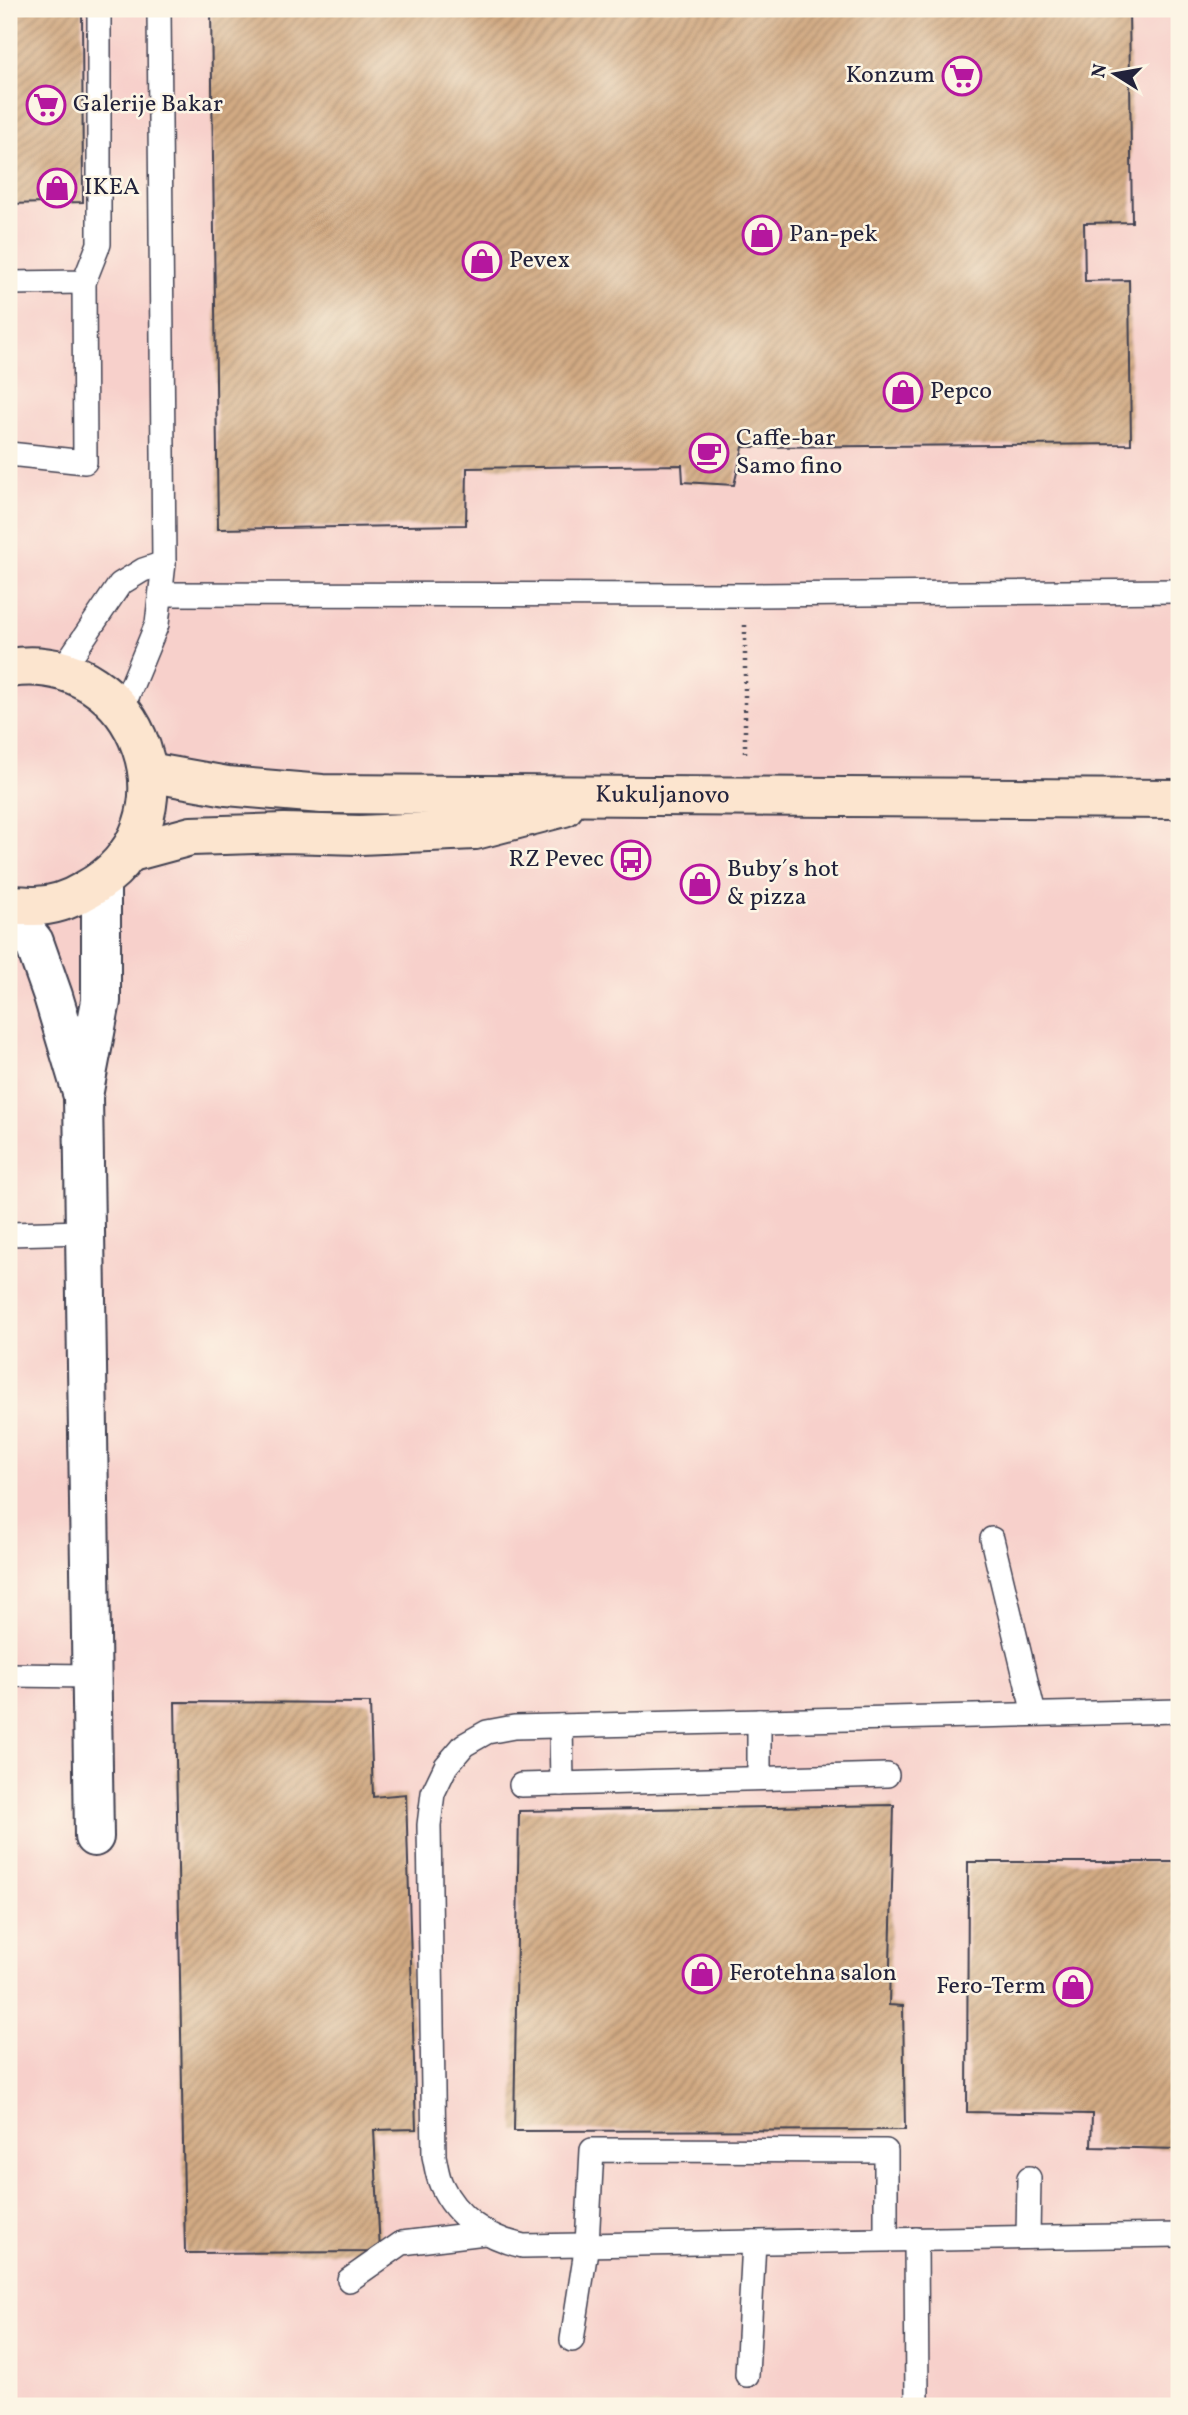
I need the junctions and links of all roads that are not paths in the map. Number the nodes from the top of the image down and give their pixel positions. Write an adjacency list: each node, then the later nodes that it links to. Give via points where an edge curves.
1 (99, 9): 3 (lane, via 99,244)
2 (159, 9): 6 (lane)
3 (84, 282): 4 (lane); 5 (lane, via 85,462)
4 (9, 283)
5 (9, 454)
6 (164, 564): 8 (lane); 10 (lane, via 120,584)
7 (1179, 591): 8 (lane)
8 (162, 594): 11 (lane, via 157,624)
9 (9, 668): 10 (main road, via 27,665)
10 (62, 670): 11 (main road, via 94,685)
11 (122, 709): 12 (main road, via 139,739)
12 (148, 772): 13 (main road, Kukuljanovo, via 227,786 323,794); 15 (main road, via 146,814)
13 (603, 795): 14 (main road, Kukuljanovo); 15 (main road, via 475,830 191,836)
14 (1179, 799)
15 (128, 853): 16 (main road)
16 (101, 882): 17 (main road, via 71,899 38,906); 19 (street, via 101,1001)
17 (9, 905)
18 (9, 911): 19 (street, via 34,942)
19 (83, 1096): 20 (street)
20 (84, 1232): 21 (lane); 24 (street)
21 (9, 1234)
22 (992, 1539): 26 (lane)
23 (9, 1675): 24 (lane)
24 (90, 1675): 33 (street)
25 (1179, 1711): 26 (lane)
26 (1034, 1714): 27 (lane)
27 (759, 1721): 28 (lane); 30 (lane)
28 (561, 1726): 31 (lane); 35 (lane, via 487,1732 464,1745 446,1766 433,1793 429,1825 434,2156 441,2183 455,2206)
29 (887, 1775): 30 (lane)
30 (759, 1778): 31 (lane)
31 (562, 1783): 32 (lane)
32 (521, 1785)
33 (94, 1837)
34 (1028, 2178): 37 (lane)
35 (485, 2233): 41 (lane, via 523,2246); 42 (lane, via 402,2244)
36 (1179, 2235): 37 (lane)
37 (1028, 2237): 39 (lane)
38 (886, 2239): 39 (lane); 40 (lane); 41 (lane, via 886,2151 592,2150)
39 (916, 2239): 45 (lane)
40 (754, 2242): 41 (lane); 44 (lane)
41 (587, 2245): 43 (lane)
42 (349, 2280)
43 (572, 2340)
44 (747, 2375)
45 (917, 2401)

